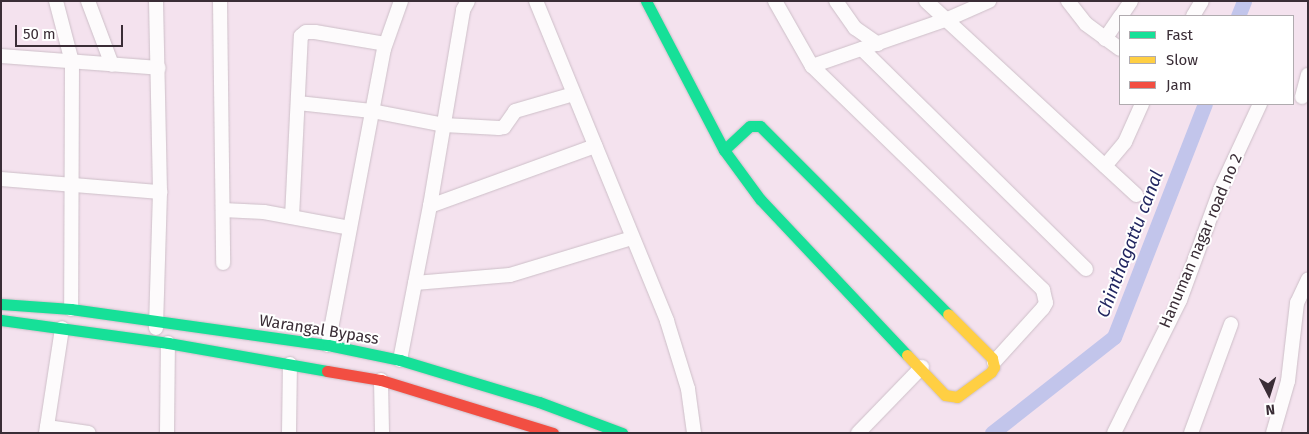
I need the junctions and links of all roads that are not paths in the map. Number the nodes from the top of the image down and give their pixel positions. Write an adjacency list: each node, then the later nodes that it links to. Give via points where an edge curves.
1 (56, 1): 26 (street)
2 (88, 1): 27 (street)
3 (156, 1): 29 (street)
4 (220, 1): 46 (street)
5 (401, 1): 21 (street)
6 (468, 1): 37 (street)
7 (536, 1): 31 (street)
8 (646, 1): 39 (main road)
9 (775, 1): 28 (street)
10 (836, 1): 22 (street, via 855,28)
11 (926, 1): 18 (street)
12 (989, 1): 18 (street)
13 (1068, 1): 20 (street, via 1086,24)
14 (1131, 1): 16 (street)
15 (1202, 1): 17 (street)
16 (1122, 15)
17 (1194, 15)
18 (948, 19): 22 (street); 40 (street)
19 (1119, 20): 20 (street)
20 (1105, 39): 23 (street)
21 (385, 44): 33 (street, via 306,32 300,45); 36 (street)
22 (878, 44): 24 (street)
23 (1119, 48)
24 (862, 50): 28 (street); 51 (street)
25 (1, 56): 26 (street)
26 (72, 62): 27 (street); 42 (street)
27 (112, 65): 29 (street)
28 (812, 66): 63 (street, via 1044,290 1046,303 1043,308)
29 (159, 68): 43 (street)
30 (1308, 75): 32 (street)
31 (574, 94): 37 (street, via 515,111 504,127); 38 (street)
32 (1301, 97)
33 (298, 103): 36 (street); 47 (street)
34 (1142, 105): 40 (street, via 1125,142)
35 (1260, 105): 77 (street, Hanuman nagar road no 2, via 1221,188 1180,300)
36 (372, 111): 37 (street); 48 (street)
37 (444, 125): 45 (street)
38 (595, 146): 45 (street); 49 (street)
39 (724, 150): 63 (main road, via 750,126 760,126); 65 (main road, via 760,200)
40 (1105, 166): 44 (street)
41 (1, 179): 42 (street)
42 (69, 184): 43 (street); 55 (street)
43 (160, 192): 57 (street)
44 (1136, 195)
45 (430, 206): 53 (street)
46 (223, 210): 47 (street); 50 (street)
47 (292, 216): 48 (street)
48 (350, 228): 61 (street)
49 (632, 238): 53 (street, via 510,275); 75 (street, via 667,321 688,389)
50 (223, 262)
51 (1086, 269)
52 (1308, 279): 79 (street, via 1297,303 1288,381)
53 (415, 283): 62 (street)
54 (1, 304): 55 (main road, Warangal Bypass)
55 (71, 309): 57 (main road, Warangal Bypass)
56 (1, 320): 59 (main road)
57 (157, 320): 60 (street); 61 (main road, Warangal Bypass)
58 (1231, 324): 78 (street)
59 (62, 328): 60 (main road); 68 (street)
60 (162, 342): 64 (main road); 70 (street)
61 (328, 345): 62 (main road, Warangal Bypass)
62 (400, 360): 74 (main road, Warangal Bypass, via 539,402)
63 (994, 362): 65 (main road, via 990,372 957,397 945,395)
64 (290, 364): 66 (main road); 71 (street)
65 (922, 367): 76 (street)
66 (381, 380): 67 (main road); 72 (street)
67 (520, 427): 73 (main road)
68 (47, 430): 69 (street)
69 (89, 433)
70 (167, 433)
71 (289, 433)
72 (382, 433)
73 (553, 433)
74 (622, 433)
75 (694, 433)
76 (858, 433)
77 (1114, 433)
78 (1191, 433)
79 (1273, 433)

